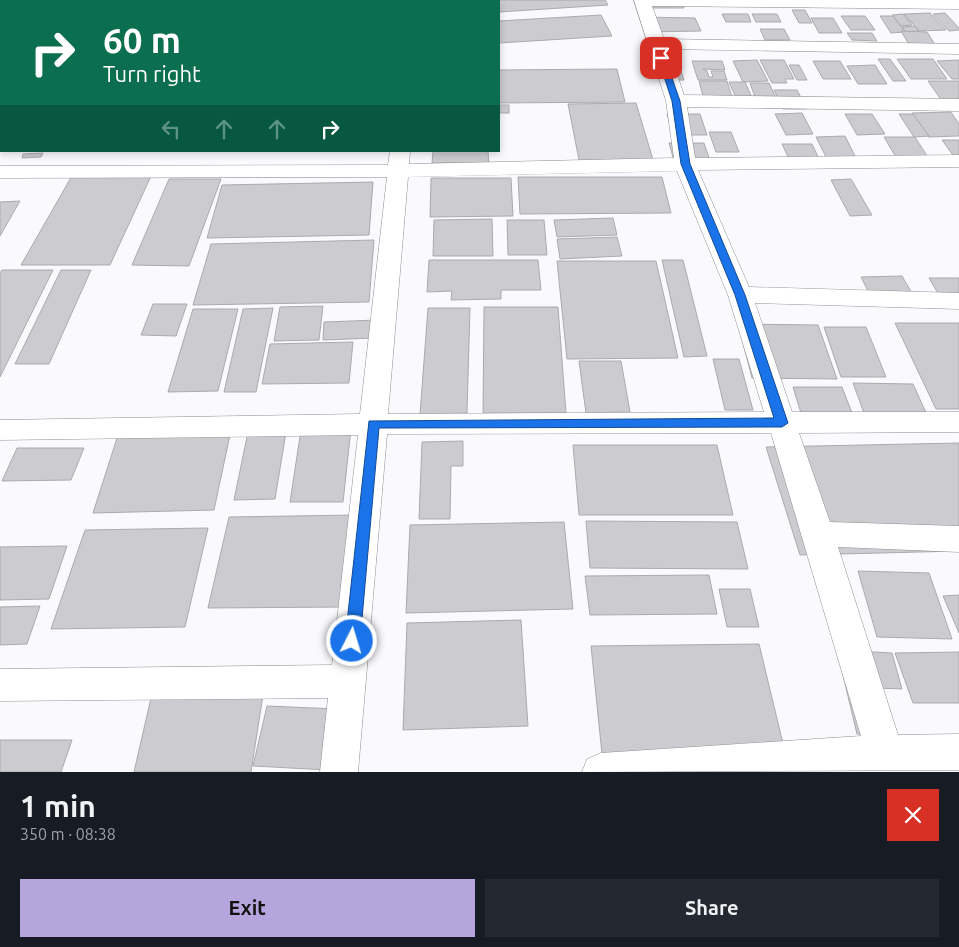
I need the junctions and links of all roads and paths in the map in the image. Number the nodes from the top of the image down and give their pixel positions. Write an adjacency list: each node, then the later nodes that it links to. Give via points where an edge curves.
1 (643, 1): 2 (street); 3 (street)
2 (959, 4)
3 (657, 44): 4 (street); 5 (street)
4 (959, 49)
5 (676, 101): 6 (street); 9 (street)
6 (959, 105)
7 (399, 161): 9 (street); 10 (street); 15 (street)
8 (959, 161): 9 (street)
9 (685, 164): 11 (street)
10 (0, 172)
11 (740, 295): 12 (street); 14 (street)
12 (959, 301)
13 (959, 422): 14 (street)
14 (782, 423): 15 (street); 17 (street)
15 (373, 424): 16 (street); 19 (street)
16 (0, 430)
17 (818, 534): 18 (street); 22 (street)
18 (959, 539)
19 (349, 681): 20 (street); 23 (street)
20 (0, 685)
21 (959, 752): 22 (street)
22 (888, 763): 24 (street)
23 (339, 772)
24 (601, 772)

